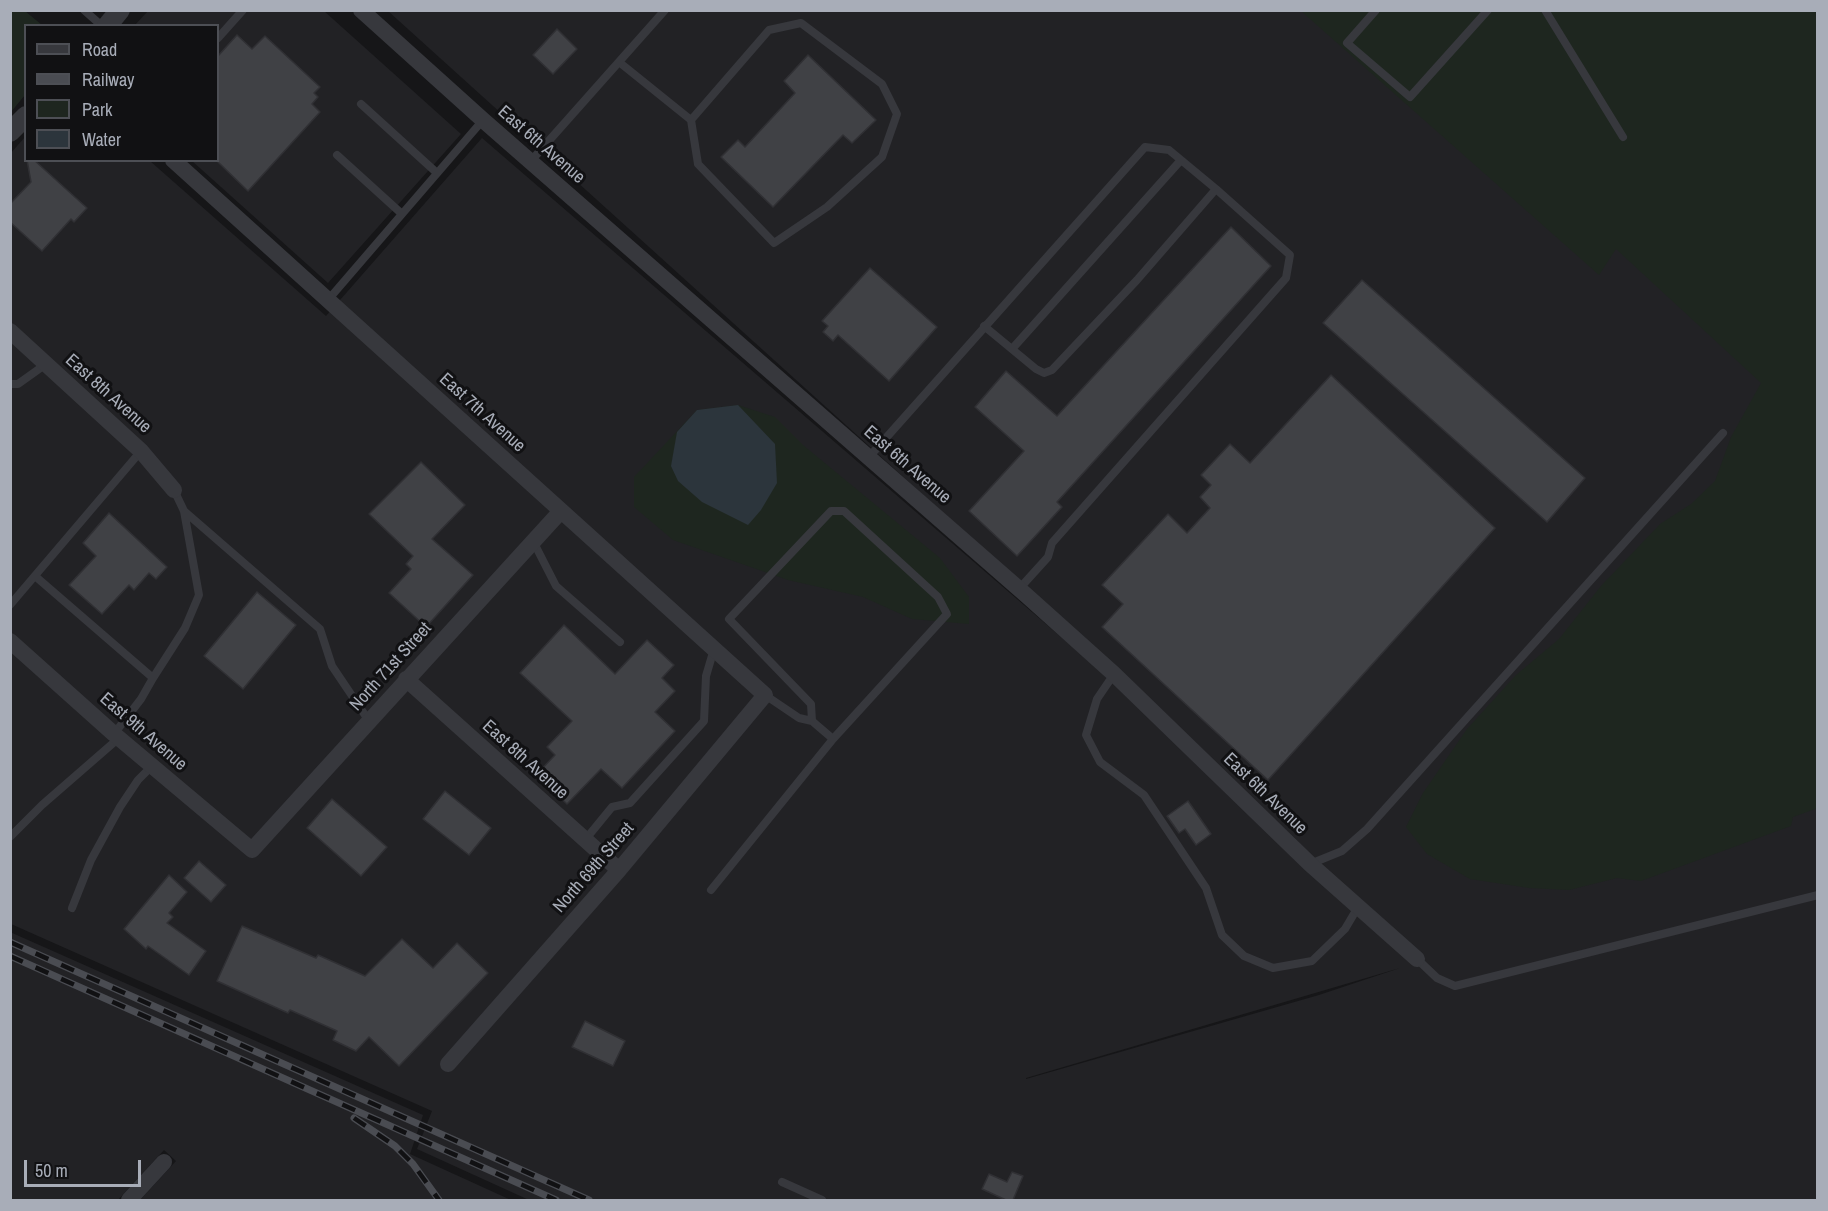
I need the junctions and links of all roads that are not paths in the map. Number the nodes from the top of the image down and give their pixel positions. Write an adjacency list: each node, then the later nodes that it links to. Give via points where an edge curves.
1 (84, 10): 9 (lane)
2 (120, 10): 10 (street)
3 (243, 10): 11 (lane)
4 (361, 10): 15 (street, East 6th Avenue)
5 (665, 10): 12 (lane)
6 (1376, 10): 7 (lane, via 1347,44 1410,97)
7 (1488, 10)
8 (1545, 10): 18 (lane)
9 (100, 24)
10 (110, 24)
11 (219, 37)
12 (619, 62): 16 (lane); 22 (lane)
13 (361, 104): 23 (lane)
14 (24, 118): 17 (street)
15 (483, 120): 22 (street, East 6th Avenue); 23 (lane)
16 (691, 120): 16 (lane, via 698,164 774,243 827,207 882,157 897,114 882,84 801,22 769,30)
17 (10, 132)
18 (1623, 137)
19 (337, 155): 25 (lane)
20 (1181, 160): 24 (lane); 27 (lane, via 1169,150 1146,147); 29 (lane)
21 (175, 162): 26 (street, East 7th Avenue)
22 (530, 162): 34 (street, East 6th Avenue)
23 (437, 173): 25 (lane)
24 (1216, 189): 29 (lane, via 1052,370 1044,373 1036,369); 40 (lane, via 1290,255 1286,278 1052,543 1048,557)
25 (402, 214): 26 (lane)
26 (328, 300): 37 (street, East 7th Avenue)
27 (984, 326): 29 (lane); 34 (lane)
28 (10, 331): 30 (street, East 8th Avenue)
29 (1012, 349)
30 (46, 364): 31 (lane, via 18,384); 33 (street, East 8th Avenue)
31 (10, 384)
32 (1723, 433): 57 (lane, via 1367,829 1342,851)
33 (141, 451): 35 (street, East 8th Avenue); 39 (lane)
34 (869, 457): 40 (street, East 6th Avenue)
35 (174, 490): 36 (lane)
36 (184, 511): 46 (lane, via 199,595 185,628); 49 (lane, via 320,629 332,666)
37 (561, 511): 38 (street, North 71st Street); 44 (street, East 7th Avenue)
38 (533, 542): 43 (lane, via 555,586); 47 (street, North 71st Street)
39 (35, 576): 41 (lane); 46 (lane)
40 (1019, 589): 45 (street, East 6th Avenue)
41 (10, 604)
42 (10, 640): 51 (street, East 9th Avenue)
43 (620, 642)
44 (714, 649): 48 (street, East 7th Avenue); 55 (lane, via 706,676 704,721 630,803 612,807)
45 (1114, 674): 57 (street, East 6th Avenue); 61 (lane, via 1097,699 1086,735 1100,762 1144,795 1206,888 1222,935 1244,956 1273,968 1312,961 1345,929)
46 (153, 678): 51 (lane)
47 (406, 679): 49 (street, North 71st Street); 55 (street, East 8th Avenue)
48 (765, 695): 50 (lane, via 799,718); 58 (street, North 69th Street)
49 (369, 721): 56 (street, North 71st Street)
50 (812, 721): 52 (lane); 52 (lane, via 812,704 729,619 831,511 844,511 938,597 947,614)
51 (117, 736): 53 (street, East 9th Avenue); 54 (lane)
52 (833, 739): 59 (lane)
53 (152, 766): 56 (street, East 9th Avenue); 62 (lane, via 132,789 91,860)
54 (10, 837)
55 (585, 840): 58 (street, East 8th Avenue)
56 (252, 850)
57 (1310, 864): 61 (street, East 6th Avenue)
58 (619, 870): 64 (street, North 69th Street)
59 (711, 890)
60 (1818, 896): 63 (lane, via 1455,986 1437,978)
61 (1358, 907): 63 (street, East 6th Avenue)
62 (72, 909)
63 (1416, 959)
64 (448, 1064)
65 (164, 1162): 67 (street)
66 (782, 1182): 68 (lane)
67 (129, 1200)
68 (822, 1200)

